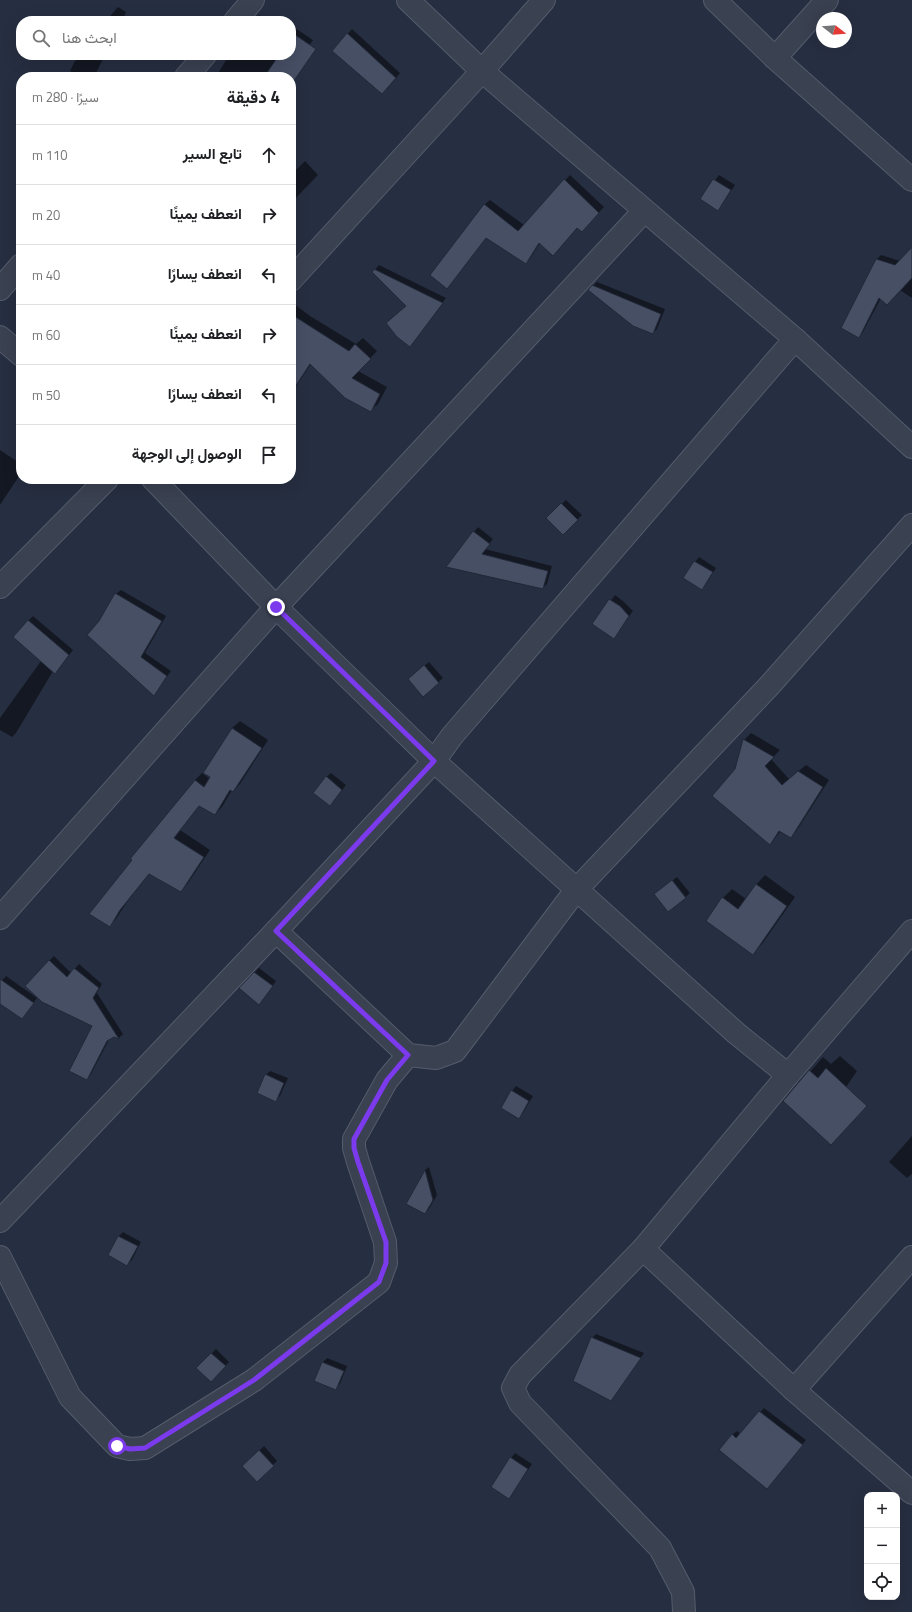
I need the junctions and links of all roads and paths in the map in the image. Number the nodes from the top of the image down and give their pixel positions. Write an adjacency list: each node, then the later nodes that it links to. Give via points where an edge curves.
1 (254, 0): 6 (street)
2 (408, 0): 9 (street)
3 (544, 0): 9 (street)
4 (715, 0): 7 (street)
5 (827, 0): 7 (street)
6 (240, 16)
7 (775, 58): 11 (street)
8 (201, 60): 10 (street)
9 (482, 71): 12 (street); 14 (street)
10 (190, 72)
11 (912, 180)
12 (644, 211): 17 (street); 24 (street)
13 (16, 271): 15 (street)
14 (296, 275)
15 (0, 289)
16 (0, 337): 18 (street)
17 (795, 339): 19 (street); 25 (street)
18 (16, 351)
19 (912, 447)
20 (102, 484): 23 (street)
21 (158, 484): 24 (street)
22 (912, 525): 26 (street, via 769,686)
23 (0, 587)
24 (276, 607): 25 (street); 27 (street)
25 (434, 761): 26 (street); 28 (street)
26 (576, 890): 30 (street, via 455,1051 436,1058); 31 (street, via 736,1033)
27 (0, 918)
28 (276, 931): 30 (street); 32 (street)
29 (909, 939): 31 (street)
30 (408, 1055): 34 (street, via 387,1080 354,1139 358,1162 386,1242 386,1263 379,1282 254,1380 145,1448 130,1449 117,1446 70,1397)
31 (788, 1075): 33 (street)
32 (0, 1220)
33 (643, 1249): 36 (street); 38 (street, via 520,1375 513,1388 520,1402 660,1548 683,1592)
34 (0, 1257)
35 (912, 1257): 36 (street)
36 (794, 1390): 37 (street)
37 (912, 1493)
38 (684, 1612)

